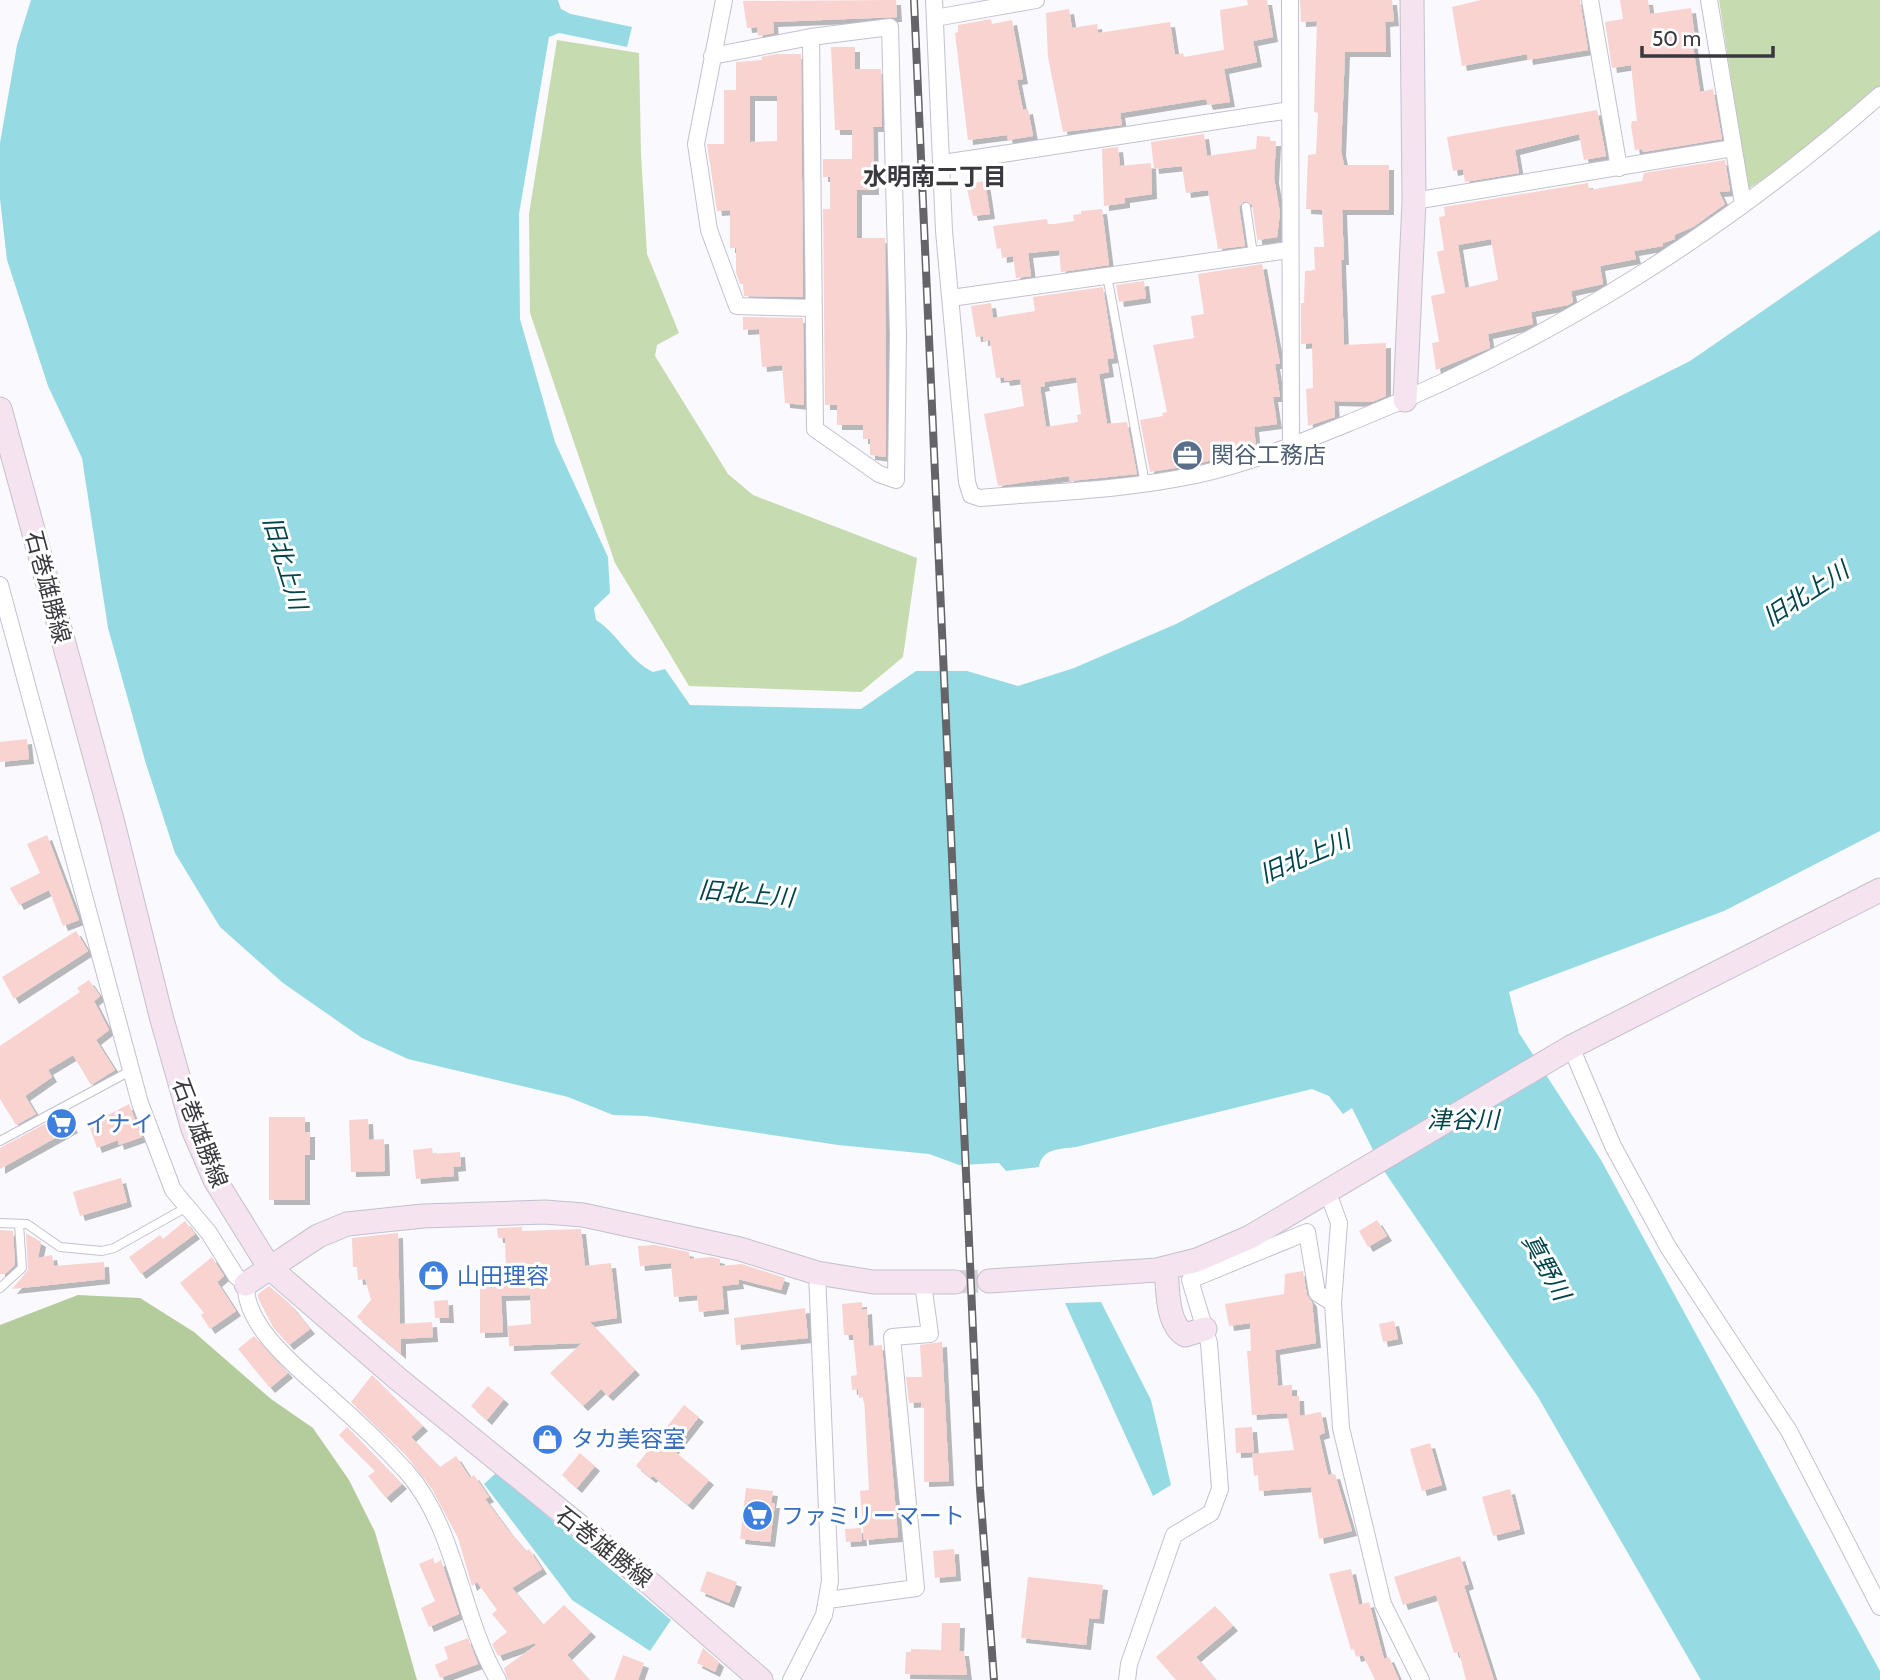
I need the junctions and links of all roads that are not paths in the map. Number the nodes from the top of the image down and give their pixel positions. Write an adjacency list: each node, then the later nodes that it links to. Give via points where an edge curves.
1 (724, 0): 10 (street)
2 (934, 0): 8 (street)
3 (1036, 0): 8 (street)
4 (1290, 0): 12 (street)
5 (1412, 0): 16 (street)
6 (1590, 0): 15 (street)
7 (1709, 0): 13 (street)
8 (934, 18): 14 (street)
9 (811, 37): 10 (street); 23 (street); 23 (street, via 890,27 898,335 896,480 878,474 815,429)
10 (712, 56): 23 (street, via 696,144 709,230 737,306)
11 (1880, 95): 17 (street, via 1812,155)
12 (1290, 110): 14 (street); 19 (street)
13 (1733, 148): 15 (street); 17 (street)
14 (943, 163): 22 (street)
15 (1619, 168): 16 (street)
16 (1414, 201): 24 (street)
17 (1743, 205): 24 (street, via 1662,262 1480,365)
18 (1246, 207): 20 (lane)
19 (1289, 250): 20 (street); 26 (street)
20 (1253, 254): 21 (street)
21 (1107, 275): 22 (street); 27 (lane)
22 (951, 298): 27 (street, via 971,495 980,499)
23 (814, 308)
24 (1405, 400): 26 (street)
25 (0, 409): 37 (street, 石巻雄勝線, via 189,1116 215,1180)
26 (1291, 446): 27 (street, via 1198,474)
27 (1145, 484)
28 (0, 585): 31 (street)
29 (1880, 890): 30 (street)
30 (1571, 1047): 33 (street); 48 (street, via 1613,1146 1668,1247 1789,1431)
31 (132, 1070): 32 (lane); 34 (street, via 171,1184)
32 (0, 1140)
33 (1328, 1193): 38 (street, via 1250,1237); 45 (street, via 1339,1223)
34 (187, 1207): 36 (lane, via 102,1251 60,1247 27,1224); 42 (street)
35 (0, 1223): 36 (lane)
36 (19, 1224): 44 (lane, via 22,1268)
37 (269, 1267): 39 (street, via 347,1224 545,1212 619,1222 740,1249); 42 (street); 50 (street, 石巻雄勝線)
38 (1166, 1268): 40 (street); 46 (street, via 1172,1318 1179,1332 1185,1335)
39 (817, 1273): 43 (street); 47 (street)
40 (989, 1281)
41 (955, 1282): 43 (street)
42 (246, 1284): 49 (street, via 257,1318 286,1360 397,1463 425,1498)
43 (923, 1284): 47 (street, via 930,1334 892,1337 915,1588)
44 (0, 1288)
45 (1333, 1303): 46 (street, via 1317,1293 1307,1232 1190,1280); 53 (street, via 1344,1440 1383,1604)
46 (1205, 1329): 52 (street, via 1220,1489 1211,1513 1174,1535)
47 (828, 1600): 51 (street)
48 (1880, 1607)
49 (498, 1680)
50 (761, 1680)
51 (791, 1680)
52 (1127, 1680)
53 (1421, 1680)

